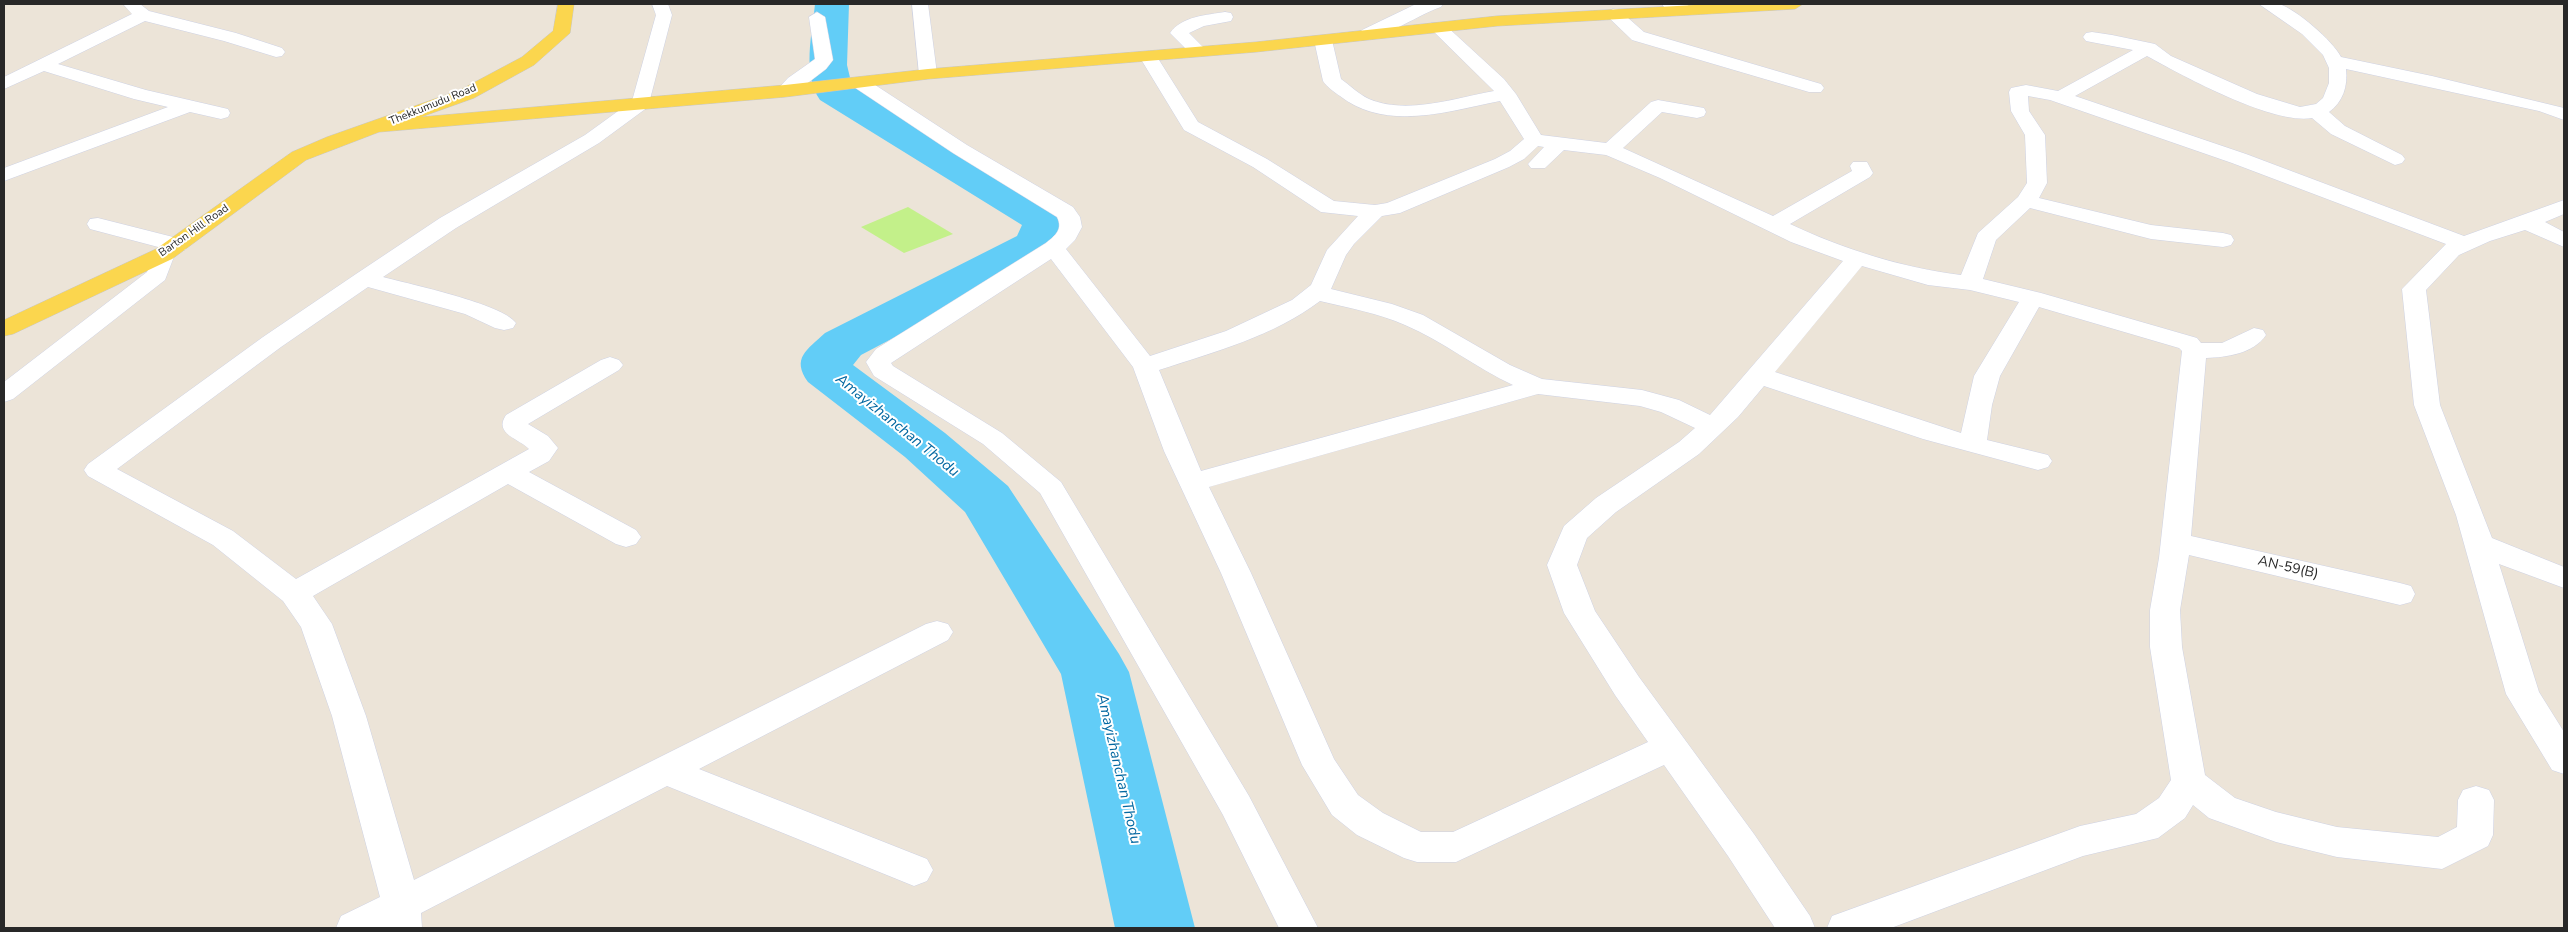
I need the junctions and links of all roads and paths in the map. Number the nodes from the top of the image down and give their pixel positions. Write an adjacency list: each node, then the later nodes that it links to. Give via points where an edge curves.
1 (566, 4): 35 (main road, Thekkumudu Road, via 561,33 528,61 466,94)
2 (660, 4): 29 (street, via 664,14)
3 (920, 4): 22 (street)
4 (1435, 4): 13 (street)
5 (1795, 4): 7 (main road)
6 (2267, 4): 20 (street, via 2305,25 2325,44)
7 (1677, 6): 9 (main road)
8 (137, 9): 18 (street); 21 (street)
9 (1613, 14): 12 (main road); 25 (street, via 1638,36)
10 (816, 17): 26 (street, via 824,60 814,71 792,81)
11 (1225, 17): 17 (street, via 1198,23 1179,33)
12 (1437, 27): 13 (main road); 27 (street)
13 (1368, 34): 15 (main road)
14 (2092, 37): 16 (street)
15 (1323, 40): 17 (main road); 27 (street, via 1332,81 1361,102 1380,110 1406,112)
16 (2149, 48): 28 (street); 32 (street, via 2165,60 2263,102 2300,113)
17 (1198, 51): 19 (main road)
18 (276, 52)
19 (1148, 56): 22 (main road); 45 (street, via 1191,126 1260,162 1329,207)
20 (2334, 61): 32 (street, via 2338,89 2328,105); 34 (street, via 2451,85)
21 (43, 65): 24 (street); 30 (street)
22 (928, 74): 23 (main road)
23 (854, 83): 26 (main road); 52 (street, via 1065,212 1071,219 1072,228)
24 (4, 84)
25 (1815, 88)
26 (785, 91): 29 (main road)
27 (1506, 94): 36 (street)
28 (2058, 98): 43 (street, via 2034,91 2018,92 2020,112 2035,135 2038,184); 51 (street, via 2200,143)
29 (641, 103): 35 (main road); 55 (street, via 592,139 448,223)
30 (188, 106): 33 (street); 42 (street)
31 (1697, 112): 38 (street, via 1658,106)
32 (2317, 112): 39 (street, via 2338,130)
33 (221, 113)
34 (2564, 114)
35 (380, 126): 53 (main road, Barton Hill Road, via 299,156)
36 (1534, 140): 37 (street); 45 (street, via 1502,163 1392,208)
37 (1560, 143): 38 (street); 40 (street)
38 (1610, 150): 48 (street)
39 (2395, 159)
40 (1538, 164)
41 (1860, 166): 48 (street, via 1863,173)
42 (4, 175)
43 (2026, 201): 49 (street, via 2151,232); 56 (street, via 1986,238)
44 (2564, 206): 46 (street)
45 (1375, 211): 57 (street, via 1338,250)
46 (2527, 222): 50 (street); 51 (street)
47 (98, 224): 53 (street)
48 (1773, 225): 54 (street)
49 (2223, 240)
50 (2564, 240)
51 (2465, 244): 75 (street, via 2451,250 2414,289 2427,405)
52 (1054, 248): 64 (street); 88 (street, via 892,349 878,362 883,371 947,408 1033,469 1051,488 1236,806)
53 (171, 249): 60 (main road, Barton Hill Road); 67 (street, via 158,275)
54 (1857, 258): 56 (street, via 1928,278); 65 (street)
55 (364, 279): 59 (street, via 473,309); 77 (street, via 98,470 223,538)
56 (1970, 283): 58 (street)
57 (1316, 293): 64 (street, via 1284,313 1248,329); 66 (street, via 1415,320 1502,370)
58 (2033, 298): 62 (street, via 2188,344); 69 (street, via 1987,376)
59 (504, 323)
60 (4, 328)
61 (2254, 335): 62 (street, via 2227,350)
62 (2194, 352): 74 (street)
63 (610, 365): 71 (street, via 515,422 515,427 540,442 544,448 539,455)
64 (1145, 366): 72 (street)
65 (1758, 375): 68 (street); 69 (street, via 1905,426)
66 (1537, 386): 68 (street, via 1642,398 1670,406); 72 (street)
67 (4, 394)
68 (1713, 426): 80 (street, via 1690,448 1606,505 1574,533 1562,565 1580,613)
69 (1973, 445): 70 (street)
70 (2038, 460)
71 (509, 473): 73 (street); 77 (street)
72 (1193, 482): 80 (street, via 1319,765 1345,805 1370,824 1417,847 1456,847)
73 (626, 537)
74 (2176, 542): 78 (street, AN-59(B)); 83 (street, via 2165,610 2166,647)
75 (2480, 545): 76 (street); 81 (street, via 2522,694)
76 (2564, 578)
77 (294, 592): 86 (street, via 316,624 349,716 380,822)
78 (2400, 594)
79 (937, 632): 82 (street)
80 (1670, 747): 89 (street)
81 (2564, 760)
82 (665, 770): 85 (street); 86 (street)
83 (2189, 782): 84 (street, via 2222,808 2276,828 2337,842 2442,853 2475,836); 90 (street, via 2172,808 2145,827 2080,840)
84 (2476, 800)
85 (914, 870)
86 (402, 916): 87 (street)
87 (355, 928)
88 (1299, 928)
89 (1796, 928)
90 (1846, 928)

